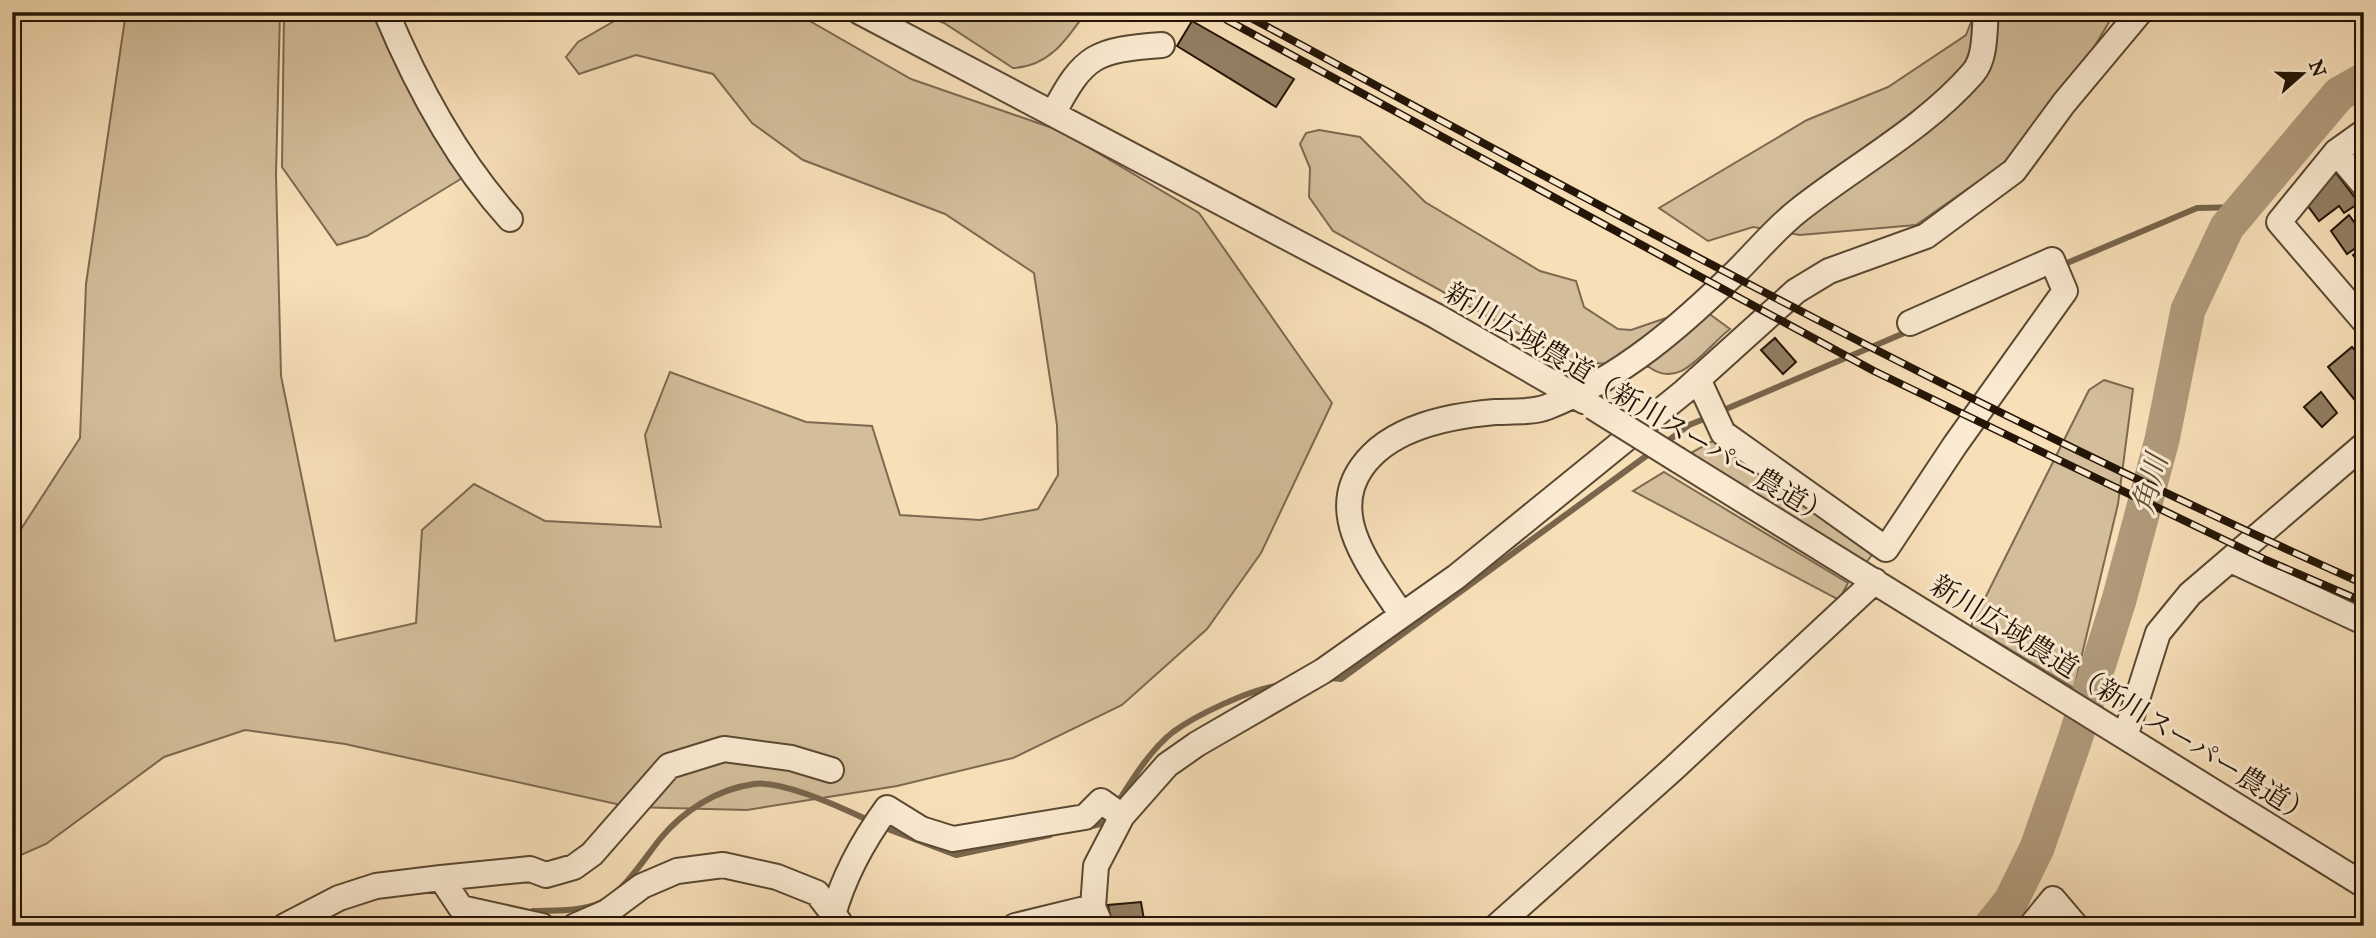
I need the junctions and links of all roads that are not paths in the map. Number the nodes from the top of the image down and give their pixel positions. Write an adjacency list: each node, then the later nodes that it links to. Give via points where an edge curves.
1 (386, 12): 10 (street, via 407,62 477,182)
2 (860, 12): 6 (street, 新川広域農道（新川スーパー農道）)
3 (1986, 12): 14 (street, via 1981,60 1974,72 1931,112 1797,212 1688,317)
4 (2140, 12): 13 (street, via 2014,172 1926,236 1829,271 1796,291)
5 (1162, 45): 6 (street, via 1119,48 1094,56 1071,80)
6 (1053, 114): 14 (street, 新川広域農道（新川スーパー農道）, via 1436,316)
7 (2364, 132): 8 (street)
8 (2336, 152): 9 (street); 11 (street, via 2279,222)
9 (2364, 185)
10 (510, 219)
11 (2364, 321)
12 (1910, 323): 13 (street, via 2056,270 2065,290 1886,549 1723,433)
13 (1698, 379): 18 (street, via 1456,577)
14 (1583, 401): 17 (street, 新川広域農道（新川スーパー農道）, bridge); 18 (street, via 1420,426 1392,439 1362,466 1348,503 1351,529)
15 (2364, 445): 16 (street)
16 (2231, 560): 19 (street); 20 (street, via 2190,594 2158,633)
17 (1875, 581): 20 (street, 新川広域農道（新川スーパー農道）); 31 (street)
18 (1401, 614): 22 (street, via 1323,671 1197,744)
19 (2364, 622)
20 (2119, 733): 24 (street, 新川広域農道（新川スーパー農道）)
21 (831, 770): 23 (street, via 791,758 724,749 669,766 592,854 574,867 546,874 530,869)
22 (1115, 811): 25 (street, via 1096,866); 26 (street, via 953,839 921,828 887,808 841,887)
23 (441, 878): 27 (street, via 376,886 339,898); 28 (street, via 461,908)
24 (2364, 885)
25 (1097, 916): 30 (street)
26 (838, 920): 29 (street, via 817,892 723,865 677,871)
27 (285, 926)
28 (542, 926)
29 (575, 926)
30 (1015, 926)
31 (1497, 926)
32 (2031, 926): 33 (street, via 2053,899)
33 (2076, 926)

